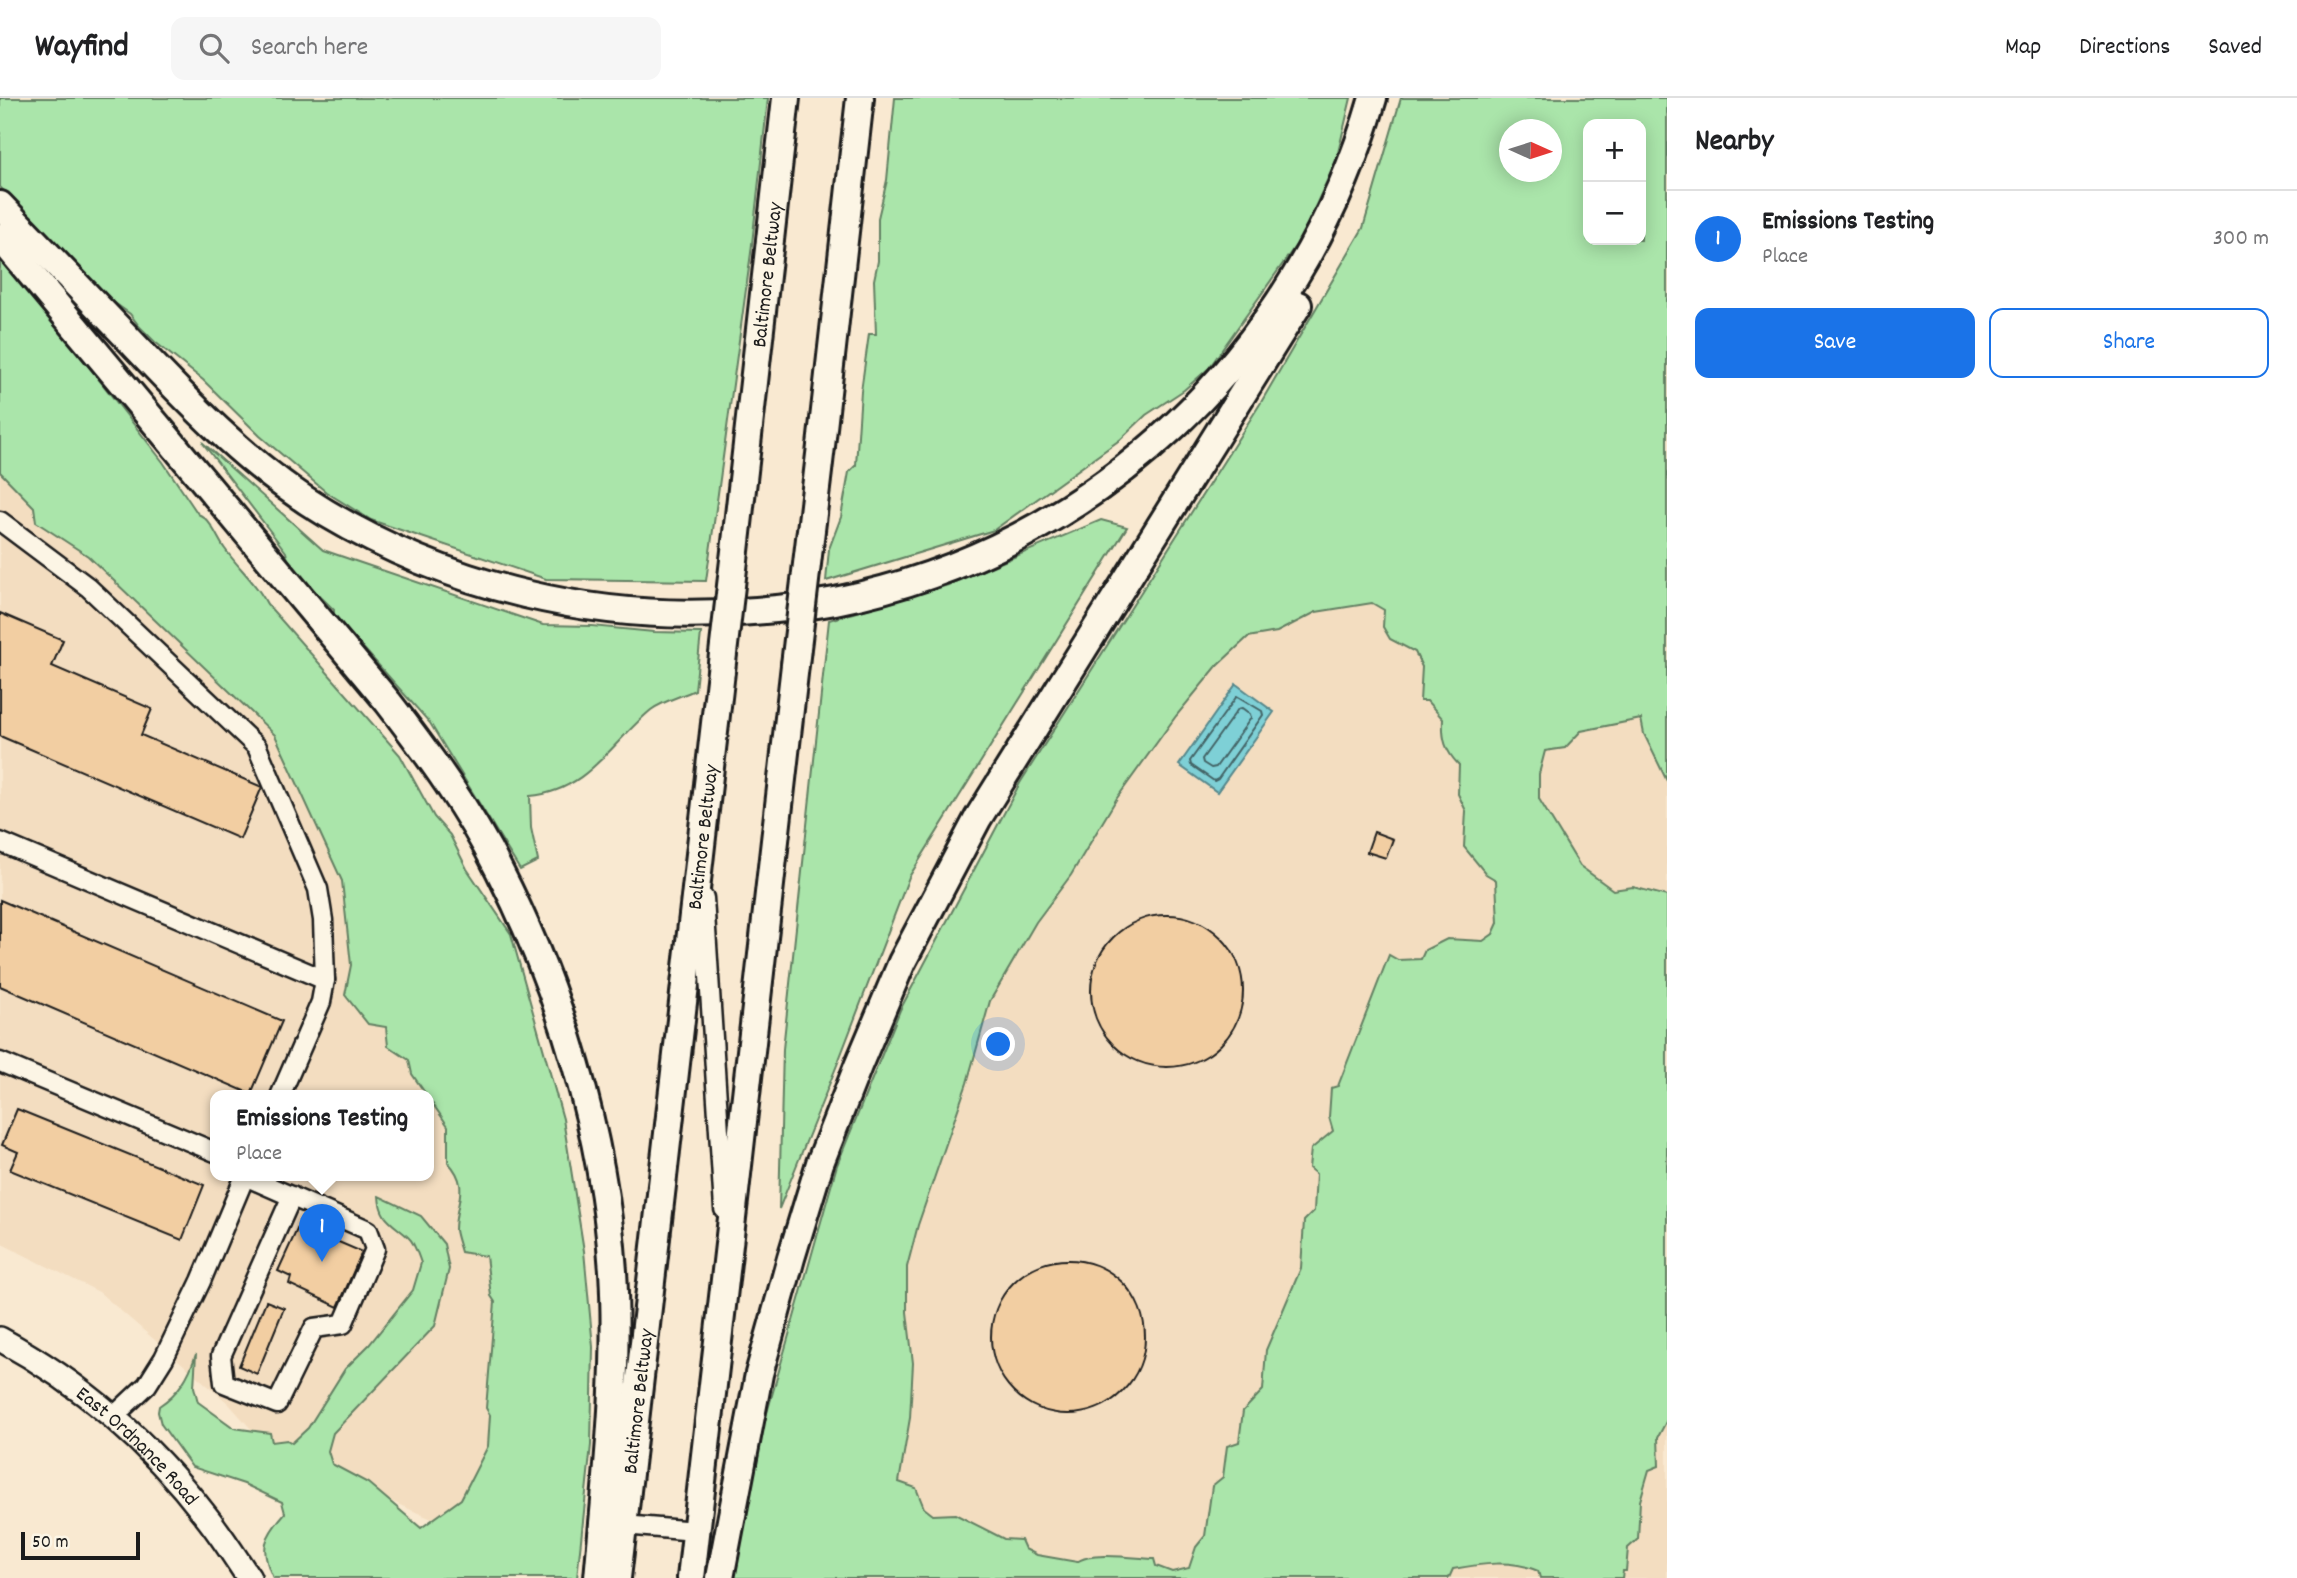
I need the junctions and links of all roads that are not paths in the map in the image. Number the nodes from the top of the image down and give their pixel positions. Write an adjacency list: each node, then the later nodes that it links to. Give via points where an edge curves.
1 (862, 98): 17 (highway, bridge)
2 (1373, 98): 5 (highway, via 1324,228 1295,278 1222,378 1140,457 1043,524 967,560 885,589 779,609 644,613 576,605 469,579 369,536 325,513 228,441)
3 (1381, 98): 26 (highway, via 1361,174 1314,278 985,806 902,962 820,1163 791,1258 759,1374)
4 (785, 106): 9 (highway, Baltimore Beltway, bridge)
5 (0, 205)
6 (0, 237): 23 (highway, via 434,762 499,870 527,932 573,1057 592,1131 611,1258 613,1412)
7 (0, 521): 10 (lane, via 88,587 257,747 318,889)
8 (0, 842): 10 (lane)
9 (701, 849): 17 (lane); 20 (highway, Baltimore Beltway)
10 (325, 980): 12 (lane, via 321,1002)
11 (0, 1062): 13 (lane)
12 (283, 1090)
13 (210, 1150)
14 (243, 1181): 19 (lane, via 164,1357 147,1385)
15 (257, 1181): 16 (lane)
16 (292, 1196): 16 (lane, via 221,1356 224,1383 277,1404 314,1328 343,1324 375,1249 368,1230)
17 (727, 1260): 21 (highway)
18 (0, 1339): 19 (main road, East Ordnance Road, via 33,1357)
19 (114, 1416): 22 (main road, East Ordnance Road, via 207,1516)
20 (623, 1525): 21 (lane); 24 (highway, Baltimore Beltway)
21 (696, 1531): 25 (highway)
22 (249, 1578)
23 (598, 1578)
24 (617, 1578)
25 (691, 1578)
26 (720, 1578)

